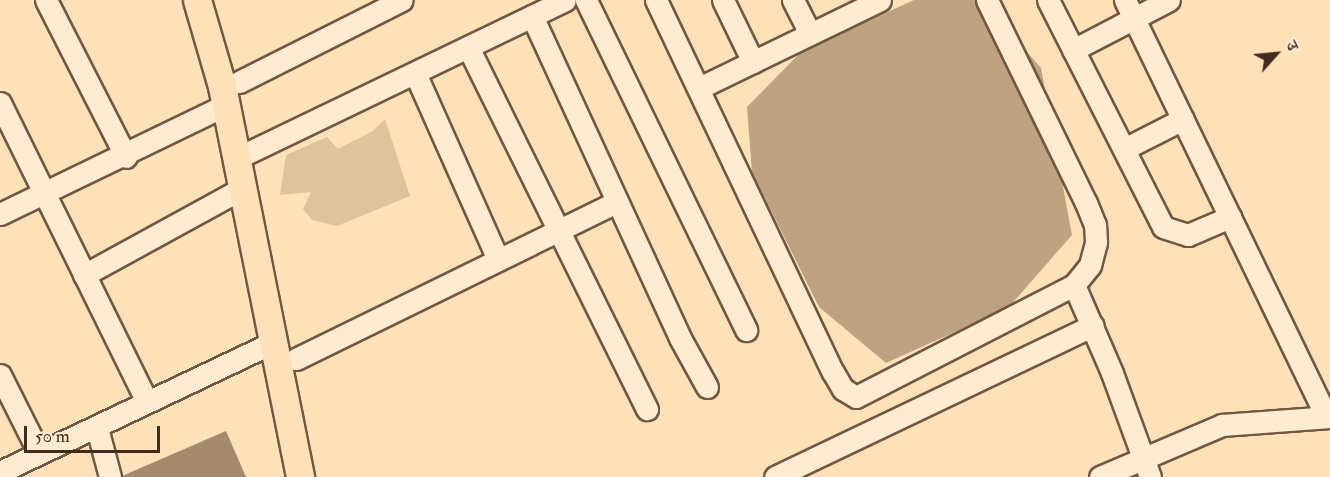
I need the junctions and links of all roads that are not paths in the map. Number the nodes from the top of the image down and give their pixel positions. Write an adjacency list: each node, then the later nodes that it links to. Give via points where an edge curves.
1 (46, 0): 28 (street)
2 (197, 0): 24 (main road)
3 (216, 0): 21 (main road)
4 (402, 0): 21 (street)
5 (565, 0): 15 (street)
6 (586, 0): 39 (street)
7 (656, 0): 22 (street)
8 (723, 0): 19 (street)
9 (793, 0): 16 (street)
10 (987, 0): 37 (street, via 1095,225 1096,242 1090,266)
11 (1048, 0): 18 (street)
12 (1169, 0): 14 (street)
13 (867, 3): 16 (street)
14 (1130, 9): 18 (street); 25 (street)
15 (532, 16): 17 (street); 31 (street)
16 (810, 33): 19 (street)
17 (468, 47): 20 (street); 34 (street)
18 (1073, 50): 26 (street)
19 (753, 62): 22 (street)
20 (414, 73): 27 (street); 35 (street)
21 (239, 82): 27 (main road)
22 (699, 88): 37 (street, via 833,372 843,389 856,397)
23 (0, 103): 30 (street)
24 (225, 105): 27 (main road); 28 (street)
25 (1183, 119): 26 (street); 33 (street)
26 (1124, 149): 33 (street, via 1163,226 1188,235)
27 (243, 155): 29 (main road); 41 (main road)
28 (126, 157): 30 (street)
29 (241, 189): 36 (street); 40 (main road)
30 (44, 193): 32 (street); 36 (street)
31 (617, 202): 34 (street); 43 (street)
32 (0, 214)
33 (1230, 217): 46 (street)
34 (556, 231): 35 (street); 45 (street)
35 (498, 260): 41 (street)
36 (84, 275): 44 (street)
37 (1074, 285): 38 (street)
38 (1093, 325): 49 (street); 54 (street)
39 (746, 330)
40 (274, 342): 44 (street); 52 (main road)
41 (296, 359): 53 (main road)
42 (0, 375): 48 (street)
43 (707, 387)
44 (146, 400): 47 (street)
45 (647, 409)
46 (1328, 417): 49 (street, via 1222,425)
47 (97, 428): 48 (street); 51 (street)
48 (39, 453): 50 (street)
49 (1147, 467): 55 (street)
50 (0, 472)
51 (110, 477)
52 (300, 477)
53 (318, 477)
54 (775, 477)
55 (1100, 477)

